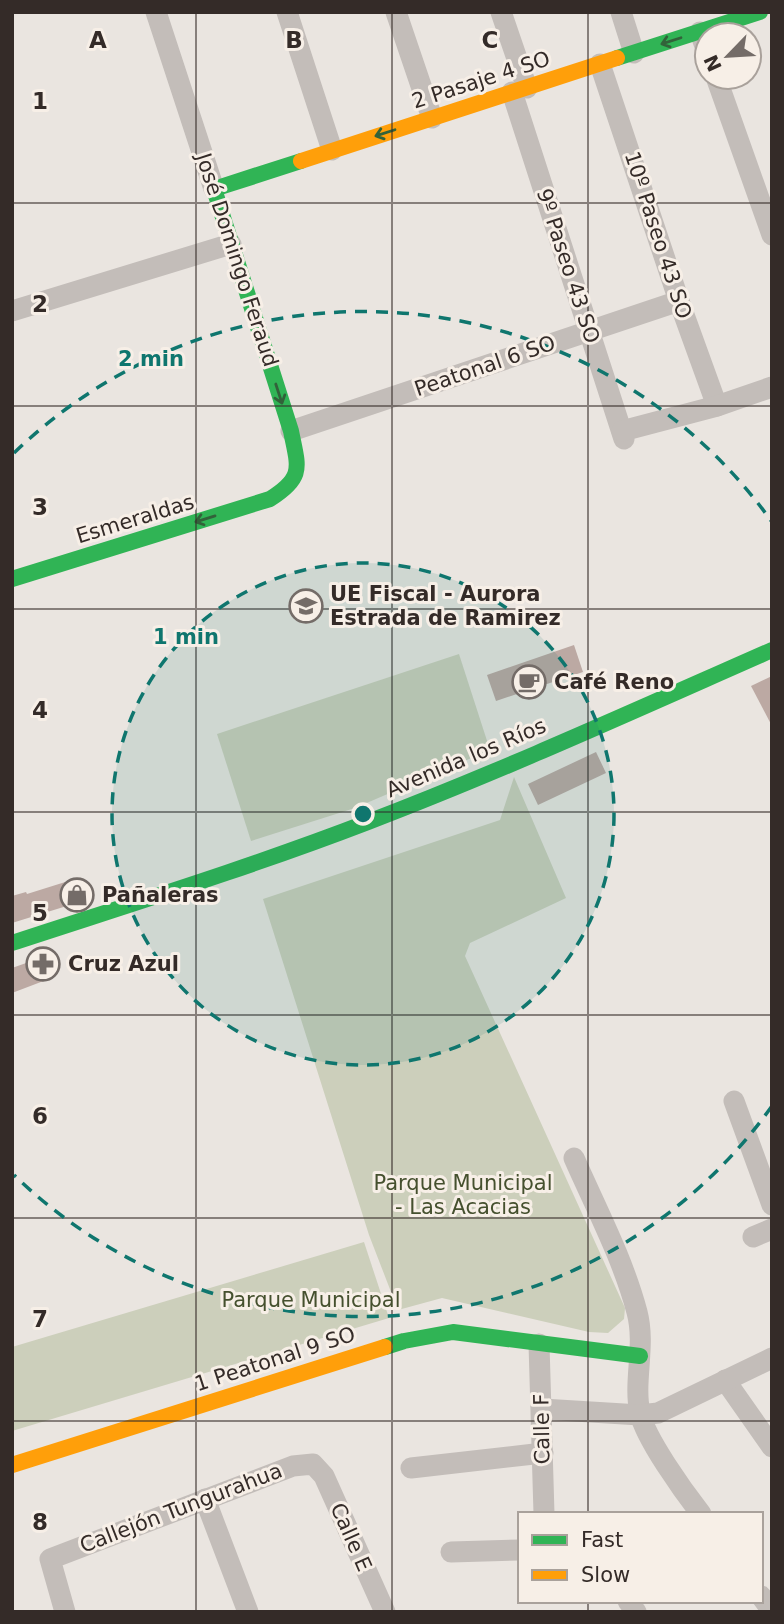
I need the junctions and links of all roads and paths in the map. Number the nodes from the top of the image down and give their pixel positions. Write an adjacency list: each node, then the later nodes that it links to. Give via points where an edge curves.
1 (156, 12): 15 (street, José Domingo Feraud)
2 (287, 12): 14 (street)
3 (396, 12): 13 (street)
4 (501, 12): 11 (street, 9º Paseo 43 SO)
5 (621, 12): 9 (street)
6 (760, 12): 7 (street, 2 Pasaje 4 SO)
7 (725, 18)
8 (693, 34): 9 (street, 2 Pasaje 4 SO, one-way to 9)
9 (635, 53): 10 (street, 2 Pasaje 4 SO)
10 (600, 64): 11 (street, 2 Pasaje 4 SO); 18 (street, 10º Paseo 43 SO)
11 (520, 90): 13 (street, 2 Pasaje 4 SO); 20 (street, 9º Paseo 43 SO)
12 (721, 91): 16 (street)
13 (432, 118): 14 (street, 2 Pasaje 4 SO, one-way to 14)
14 (332, 150): 15 (street, 2 Pasaje 4 SO)
15 (214, 189): 17 (street, José Domingo Feraud)
16 (772, 234)
17 (231, 244): 19 (street); 23 (street, José Domingo Feraud, one-way to 23)
18 (679, 301): 20 (street, Peatonal 6 SO); 22 (street, 10º Paseo 43 SO)
19 (12, 311)
20 (590, 331): 22 (street, 9º Paseo 43 SO, via 623,435); 23 (street, Peatonal 6 SO)
21 (772, 387): 22 (street)
22 (716, 406)
23 (291, 431): 24 (street, José Domingo Feraud, via 298,470 288,488)
24 (270, 499): 25 (street, Esmeraldas, one-way to 25)
25 (12, 579)
26 (772, 650): 27 (street, Avenida los Ríos, via 370,821 247,867)
27 (12, 943)
28 (734, 1101): 30 (street)
29 (574, 1158): 32 (street, via 637,1312)
30 (772, 1205)
31 (540, 1344): 32 (street, 1 Peatonal 9 SO); 35 (street, Calle F); 40 (street, 1 Peatonal 9 SO, via 453,1332 404,1340)
32 (640, 1356): 36 (street)
33 (772, 1359): 34 (street)
34 (725, 1380): 36 (street, via 658,1413); 37 (street)
35 (542, 1409): 36 (street); 38 (street, Calle F)
36 (640, 1415): 44 (street)
37 (772, 1447)
38 (543, 1452): 41 (street); 43 (street, Calle F)
39 (313, 1464): 42 (street, Callejón Tungurahua, via 293,1466); 49 (street, Calle E, via 324,1476)
40 (12, 1465)
41 (411, 1468)
42 (205, 1499): 47 (street, Callejón Tungurahua, via 50,1559); 48 (street)
43 (544, 1512)
44 (700, 1512)
45 (518, 1550): 46 (street)
46 (451, 1552)
47 (65, 1612)
48 (248, 1612)
49 (385, 1612)

